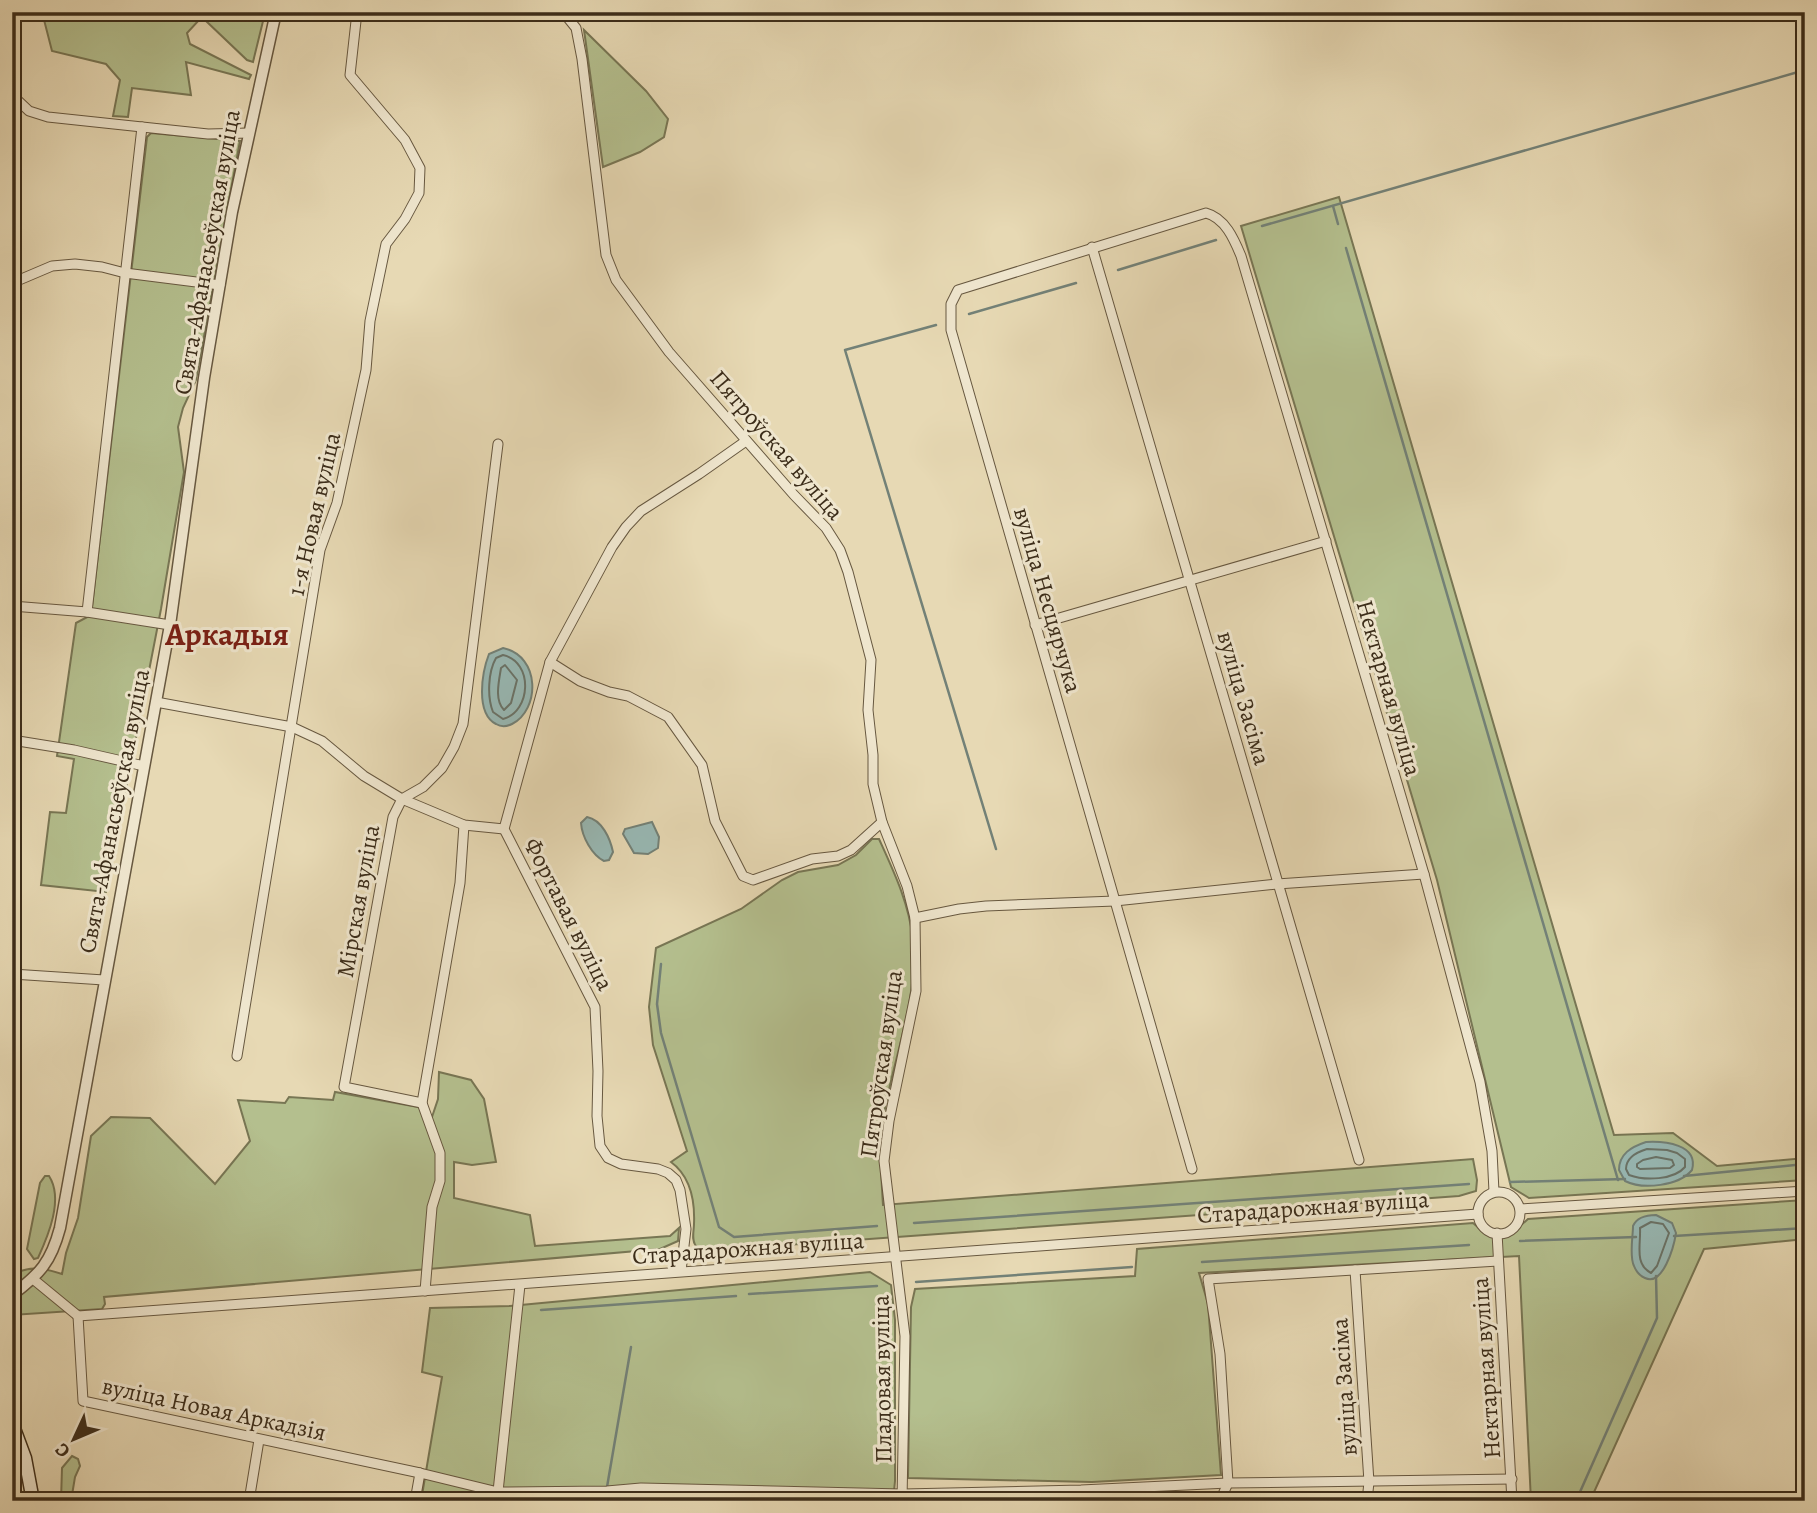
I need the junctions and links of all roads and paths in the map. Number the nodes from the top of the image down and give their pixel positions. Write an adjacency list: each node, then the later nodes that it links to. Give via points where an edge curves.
1 (276, 12): 6 (street, Свята-Афанасьеўская вуліца)
2 (357, 12): 22 (street, 1-я Новая вуліца, via 350,75 413,151 420,168 419,193 386,243 376,281 366,370 337,503 320,550)
3 (562, 12): 12 (street, Пятроўская вуліца, via 576,28 606,255 616,280 669,352)
4 (12, 95): 5 (street, via 29,111 48,117)
5 (142, 127): 6 (street); 9 (street)
6 (249, 133): 11 (street, Свята-Афанасьеўская вуліца)
7 (1206, 213): 8 (street, вуліца Несцярчука); 14 (street, Нектарная вуліца, via 1227,228 1241,256)
8 (1092, 247): 15 (street, вуліца Засіма); 19 (street, вуліца Несцярчука, via 958,290 951,304 951,330)
9 (125, 273): 10 (street, via 75,264 52,266); 11 (street); 17 (street)
10 (12, 283)
11 (220, 285): 18 (street, Свята-Афанасьеўская вуліца)
12 (746, 440): 20 (street, Фортавая вуліца, via 641,511 626,527); 26 (street, Пятроўская вуліца, via 826,528 848,572 871,660 868,710 873,784)
13 (498, 444): 25 (street, Мірская вуліца, via 463,724 442,768)
14 (1326, 541): 15 (street); 29 (street, Нектарная вуліца)
15 (1191, 580): 19 (street); 30 (street, вуліца Засіма)
16 (12, 606): 17 (street)
17 (87, 612): 18 (street)
18 (170, 625): 21 (street, Свята-Афанасьеўская вуліца)
19 (1035, 625): 31 (street, вуліца Несцярчука)
20 (550, 662): 26 (street, via 580,681 628,696 668,717 702,765 715,821 743,876 753,880 812,859 838,856); 28 (street, Фортавая вуліца)
21 (156, 702): 22 (street); 24 (street, Свята-Афанасьеўская вуліца)
22 (292, 727): 25 (street, via 322,741 364,776); 35 (street, 1-я Новая вуліца)
23 (12, 740): 24 (street)
24 (144, 766): 34 (street, Свята-Афанасьеўская вуліца)
25 (402, 799): 27 (street); 36 (street, Мірская вуліца, via 393,817 344,1087)
26 (882, 822): 32 (street, Пятроўская вуліца)
27 (464, 825): 28 (street); 36 (street, via 460,884)
28 (504, 829): 47 (street, Фортавая вуліца, via 595,1007 600,1146 608,1158 621,1164 658,1169 676,1180 686,1229)
29 (1424, 874): 30 (street); 40 (street, Нектарная вуліца, via 1479,1082 1492,1151)
30 (1278, 884): 31 (street); 37 (street, вуліца Засіма)
31 (1115, 901): 32 (street, via 986,906); 38 (street, вуліца Несцярчука)
32 (915, 918): 44 (street, Пятроўская вуліца, via 916,991 884,1161)
33 (12, 974): 34 (street)
34 (104, 980): 48 (street, Свята-Афанасьеўская вуліца, via 60,1228 54,1250)
35 (237, 1056)
36 (422, 1103): 50 (street, via 440,1153)
37 (1359, 1160)
38 (1192, 1169)
39 (1805, 1191): 41 (street)
40 (1494, 1192): 41 (street, via 1508,1194); 42 (street, via 1483,1199)
41 (1520, 1209): 43 (street, via 1515,1226)
42 (1478, 1214): 43 (street, via 1485,1228); 44 (street, Старадарожная вуліца)
43 (1497, 1233): 45 (street, Нектарная вуліца)
44 (896, 1257): 47 (street, Старадарожная вуліца); 60 (street, Пладовая вуліца, via 905,1336)
45 (1498, 1261): 46 (street); 56 (street, Нектарная вуліца)
46 (1355, 1270): 57 (street, вуліца Засіма); 58 (street, via 1208,1279 1220,1354)
47 (681, 1271): 49 (street, Старадарожная вуліца)
48 (33, 1279): 51 (street, Свята-Афанасьеўская вуліца); 52 (street)
49 (520, 1284): 50 (street, Старадарожная вуліца); 59 (street)
50 (425, 1291): 52 (street, Старадарожная вуліца)
51 (12, 1296)
52 (78, 1316): 54 (street, вуліца Новая Аркадзія, via 83,1401)
53 (12, 1423): 61 (main road)
54 (259, 1440): 55 (street, вуліца Новая Аркадзія); 62 (street)
55 (420, 1473): 59 (street, вуліца Новая Аркадзія); 63 (street)
56 (1513, 1479): 57 (street, вуліца Новая Аркадзія); 66 (street, Нектарная вуліца)
57 (1369, 1482): 58 (street, вуліца Новая Аркадзія); 65 (street, вуліца Засіма)
58 (1228, 1483): 60 (street, вуліца Новая Аркадзія); 64 (street)
59 (498, 1496): 60 (street, вуліца Новая Аркадзія, via 641,1488)
60 (902, 1497)
61 (33, 1501)
62 (249, 1501)
63 (415, 1501)
64 (1220, 1501)
65 (1367, 1501)
66 (1512, 1501)

